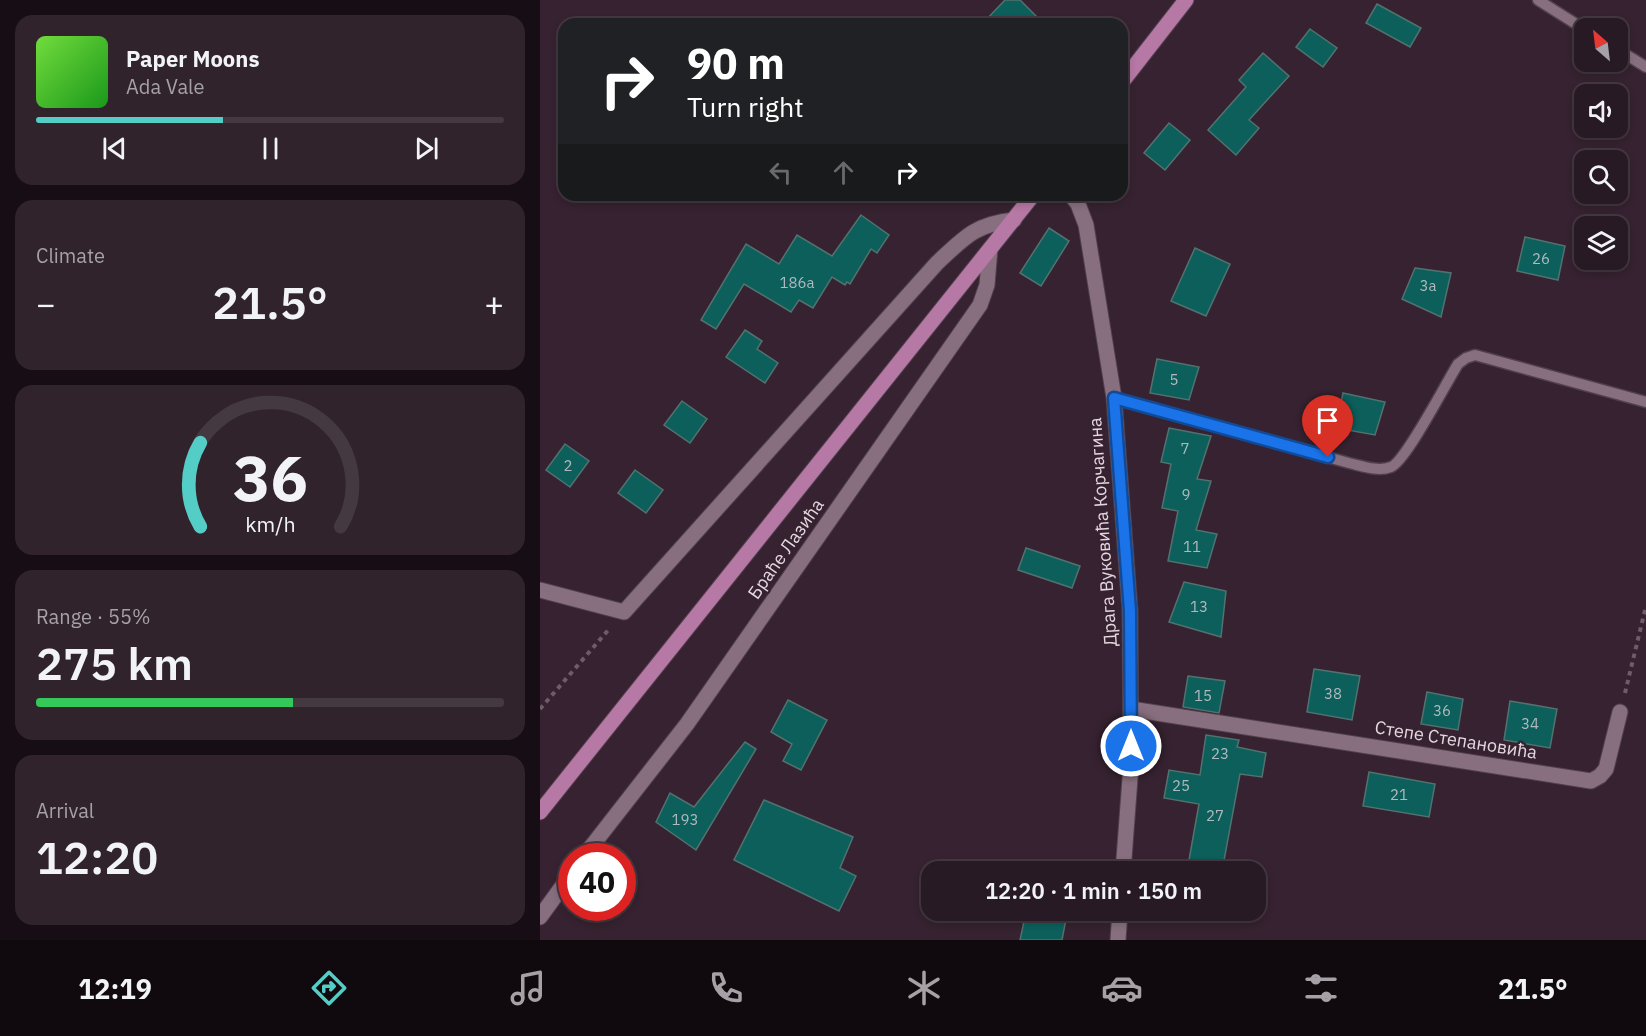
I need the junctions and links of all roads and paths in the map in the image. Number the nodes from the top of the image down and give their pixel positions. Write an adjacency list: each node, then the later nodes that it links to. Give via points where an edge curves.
1 (1186, 0): 6 (main road)
2 (1538, 0): 3 (lane)
3 (1574, 23)
4 (1628, 56): 5 (lane)
5 (1646, 68)
6 (1128, 74)
7 (1028, 201): 9 (main road, Браће Лазића)
8 (1076, 201): 11 (street, Драга Вуковића Корчагина, via 1086,225)
9 (1014, 220): 10 (main road, Браће Лазића); 15 (street, via 981,227 937,263)
10 (990, 249): 19 (main road, Браће Лазића); 20 (street, Браће Лазића, via 987,285 980,305 687,724)
11 (1114, 398): 12 (lane, via 1376,469 1394,466 1458,364 1475,355); 17 (street, Драга Вуковића Корчагина, via 1130,611)
12 (1646, 402)
13 (540, 590): 15 (street)
14 (1646, 606): 18 (path)
15 (624, 612): 16 (path)
16 (540, 709)
17 (1131, 709): 18 (street, Степе Степановића, via 1591,781 1606,769); 21 (street, Драга Вуковића Корчагина)
18 (1620, 712)
19 (540, 812)
20 (594, 843)
21 (1124, 861)
22 (558, 892): 23 (street)
23 (540, 917)
24 (1119, 921): 25 (street)
25 (1118, 940)

